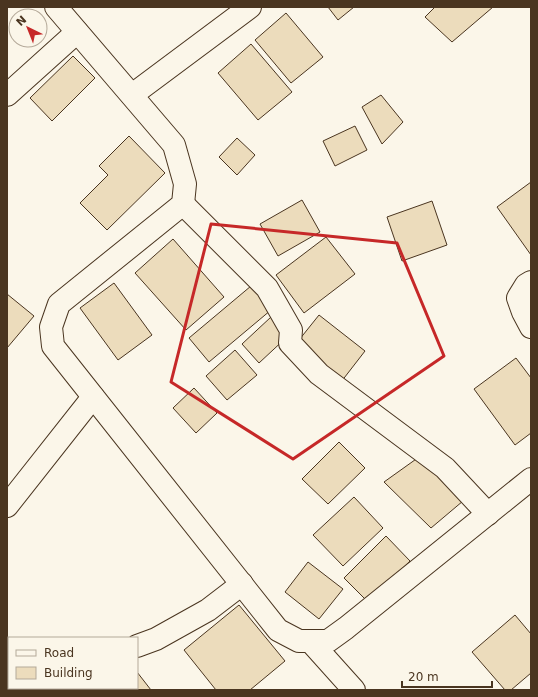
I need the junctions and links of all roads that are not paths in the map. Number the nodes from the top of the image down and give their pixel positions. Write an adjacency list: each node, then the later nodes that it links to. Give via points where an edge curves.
1 (56, 7): 3 (street)
2 (250, 7): 5 (street)
3 (77, 32): 4 (street); 5 (street)
4 (7, 95)
5 (132, 95): 6 (street, via 174,145 185,184)
6 (183, 204): 9 (street, via 59,304 50,327 53,346); 12 (street, via 268,288 291,330 290,343 320,374 445,468)
7 (531, 282): 8 (street, via 518,298 522,312)
8 (531, 327)
9 (93, 397): 11 (street); 13 (street)
10 (531, 479): 12 (street)
11 (7, 506)
12 (488, 514): 14 (street, via 328,641)
13 (242, 584): 14 (street, via 278,630 298,641); 15 (street, via 208,610 156,639)
14 (310, 641): 16 (street)
15 (138, 646)
16 (354, 690)

